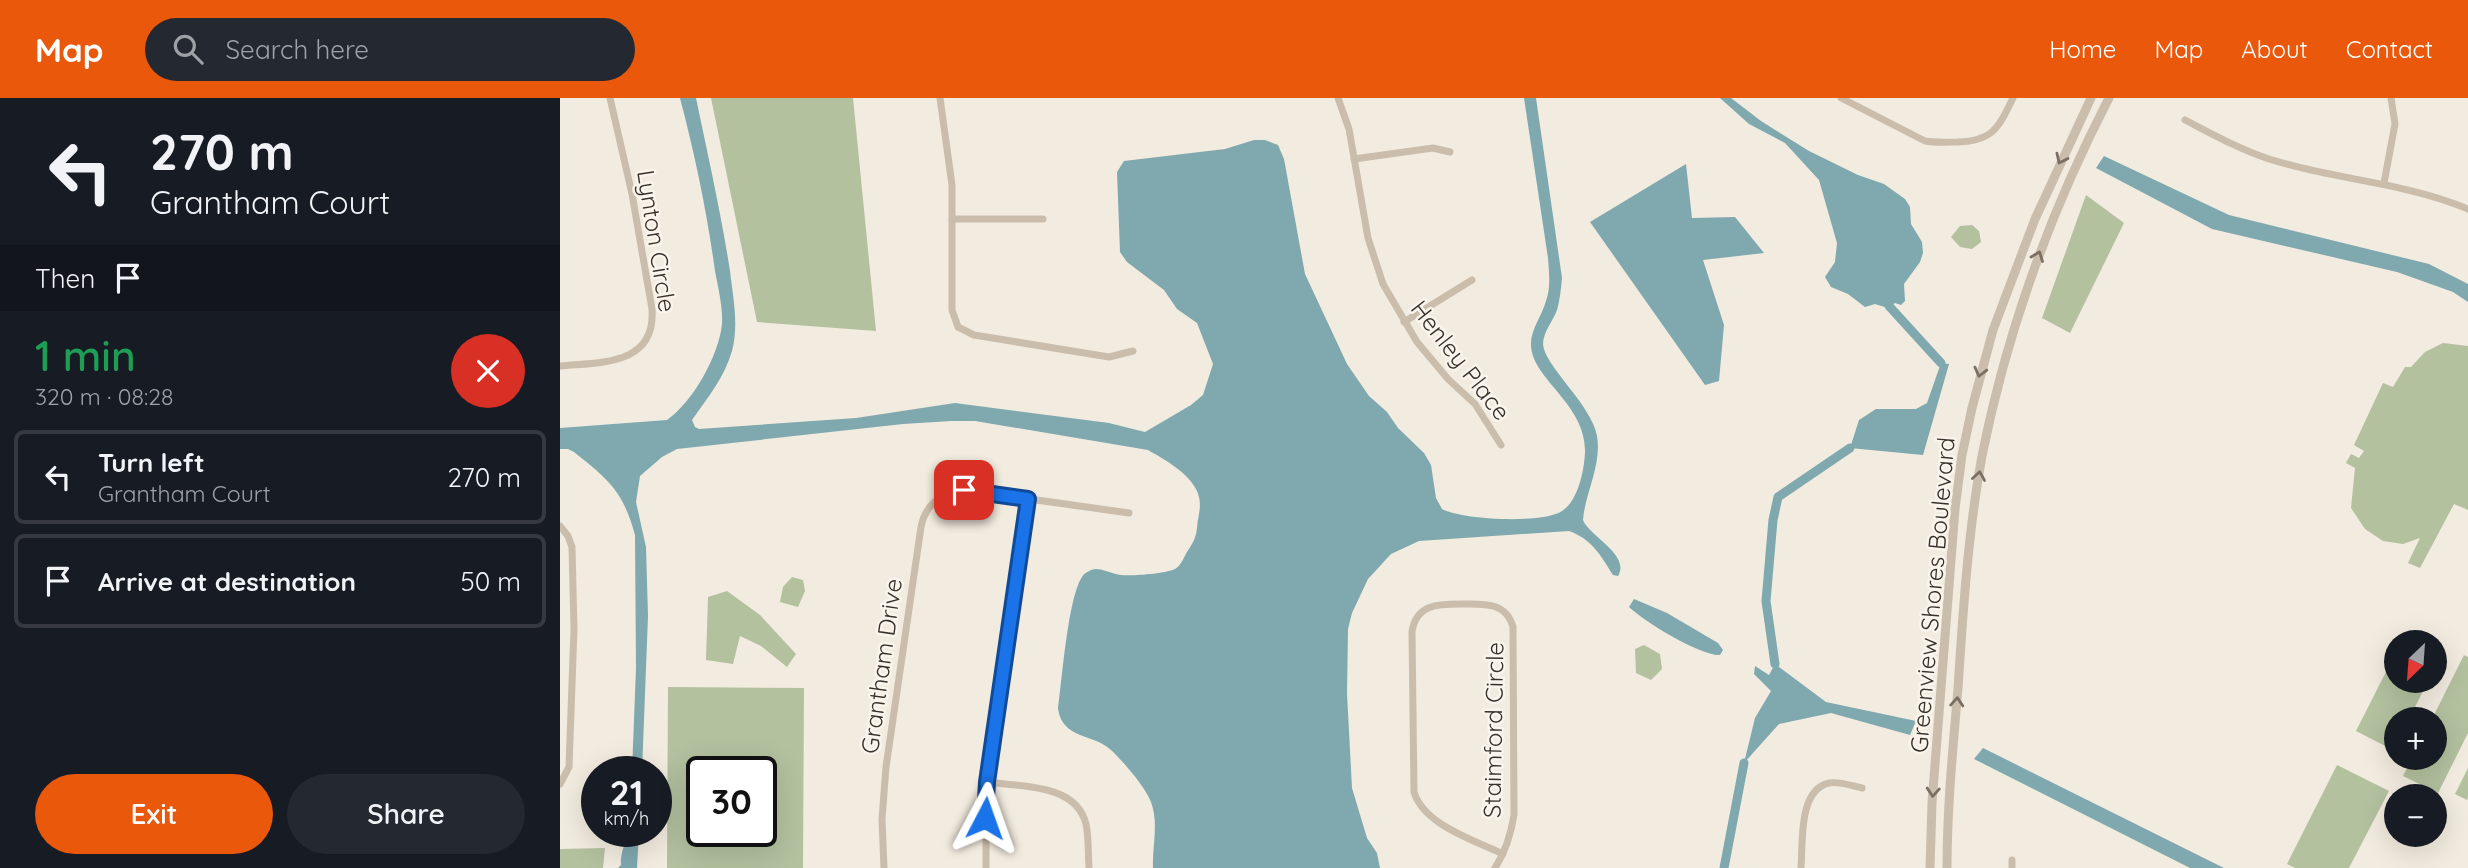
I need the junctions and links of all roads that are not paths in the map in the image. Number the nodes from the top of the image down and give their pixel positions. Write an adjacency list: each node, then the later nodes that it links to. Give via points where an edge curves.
1 (610, 98): 19 (street, Lynton Circle, via 632,194 652,321 644,342 627,357)
2 (940, 98): 14 (street)
3 (1338, 98): 11 (street, Henley Place)
4 (1841, 98): 5 (street, via 1937,143 1984,138 1999,126)
5 (2014, 98)
6 (2091, 98): 24 (street, Greenview Shores Boulevard, one-way to 24, via 2035,219 1983,362 1962,455)
7 (2109, 98): 25 (street, Greenview Shores Boulevard, one-way to 7, via 1973,511 2004,364 2051,221)
8 (2391, 98): 12 (street, via 2395,124)
9 (2185, 120): 12 (street, via 2269,159)
10 (1450, 152): 11 (street, via 1433,148)
11 (1354, 159): 17 (street, Henley Place, via 1367,239 1383,284)
12 (2384, 183): 13 (street)
13 (2468, 209)
14 (952, 219): 15 (street); 18 (street, via 952,310 963,331 1109,358)
15 (1043, 219)
16 (1472, 280): 17 (street)
17 (1404, 322): 20 (street, Henley Place, via 1432,361 1483,415)
18 (1133, 351)
19 (560, 366)
20 (1501, 444)
21 (1028, 499): 22 (street); 26 (street); 30 (street, Grantham Drive, via 959,490 943,495 924,516 884,781)
22 (1129, 513)
23 (560, 526): 27 (street, via 572,547 574,629 569,768)
24 (1946, 619): 25 (street); 35 (street, Greenview Shores Boulevard, one-way to 35)
25 (1962, 621): 36 (street, Greenview Shores Boulevard, one-way to 25)
26 (987, 782): 31 (street); 32 (street, via 1054,792 1073,802 1085,821)
27 (560, 784)
28 (1862, 788): 34 (street, via 1830,783 1812,794 1806,810)
29 (1503, 854): 29 (street, Staimford Circle, via 1434,820 1414,792 1412,632 1417,616 1435,604 1492,604 1512,622 1514,814); 33 (street, Staimford Circle)
30 (884, 868)
31 (986, 868)
32 (1089, 868)
33 (1495, 868)
34 (1801, 868)
35 (1930, 868)
36 (1947, 868)

